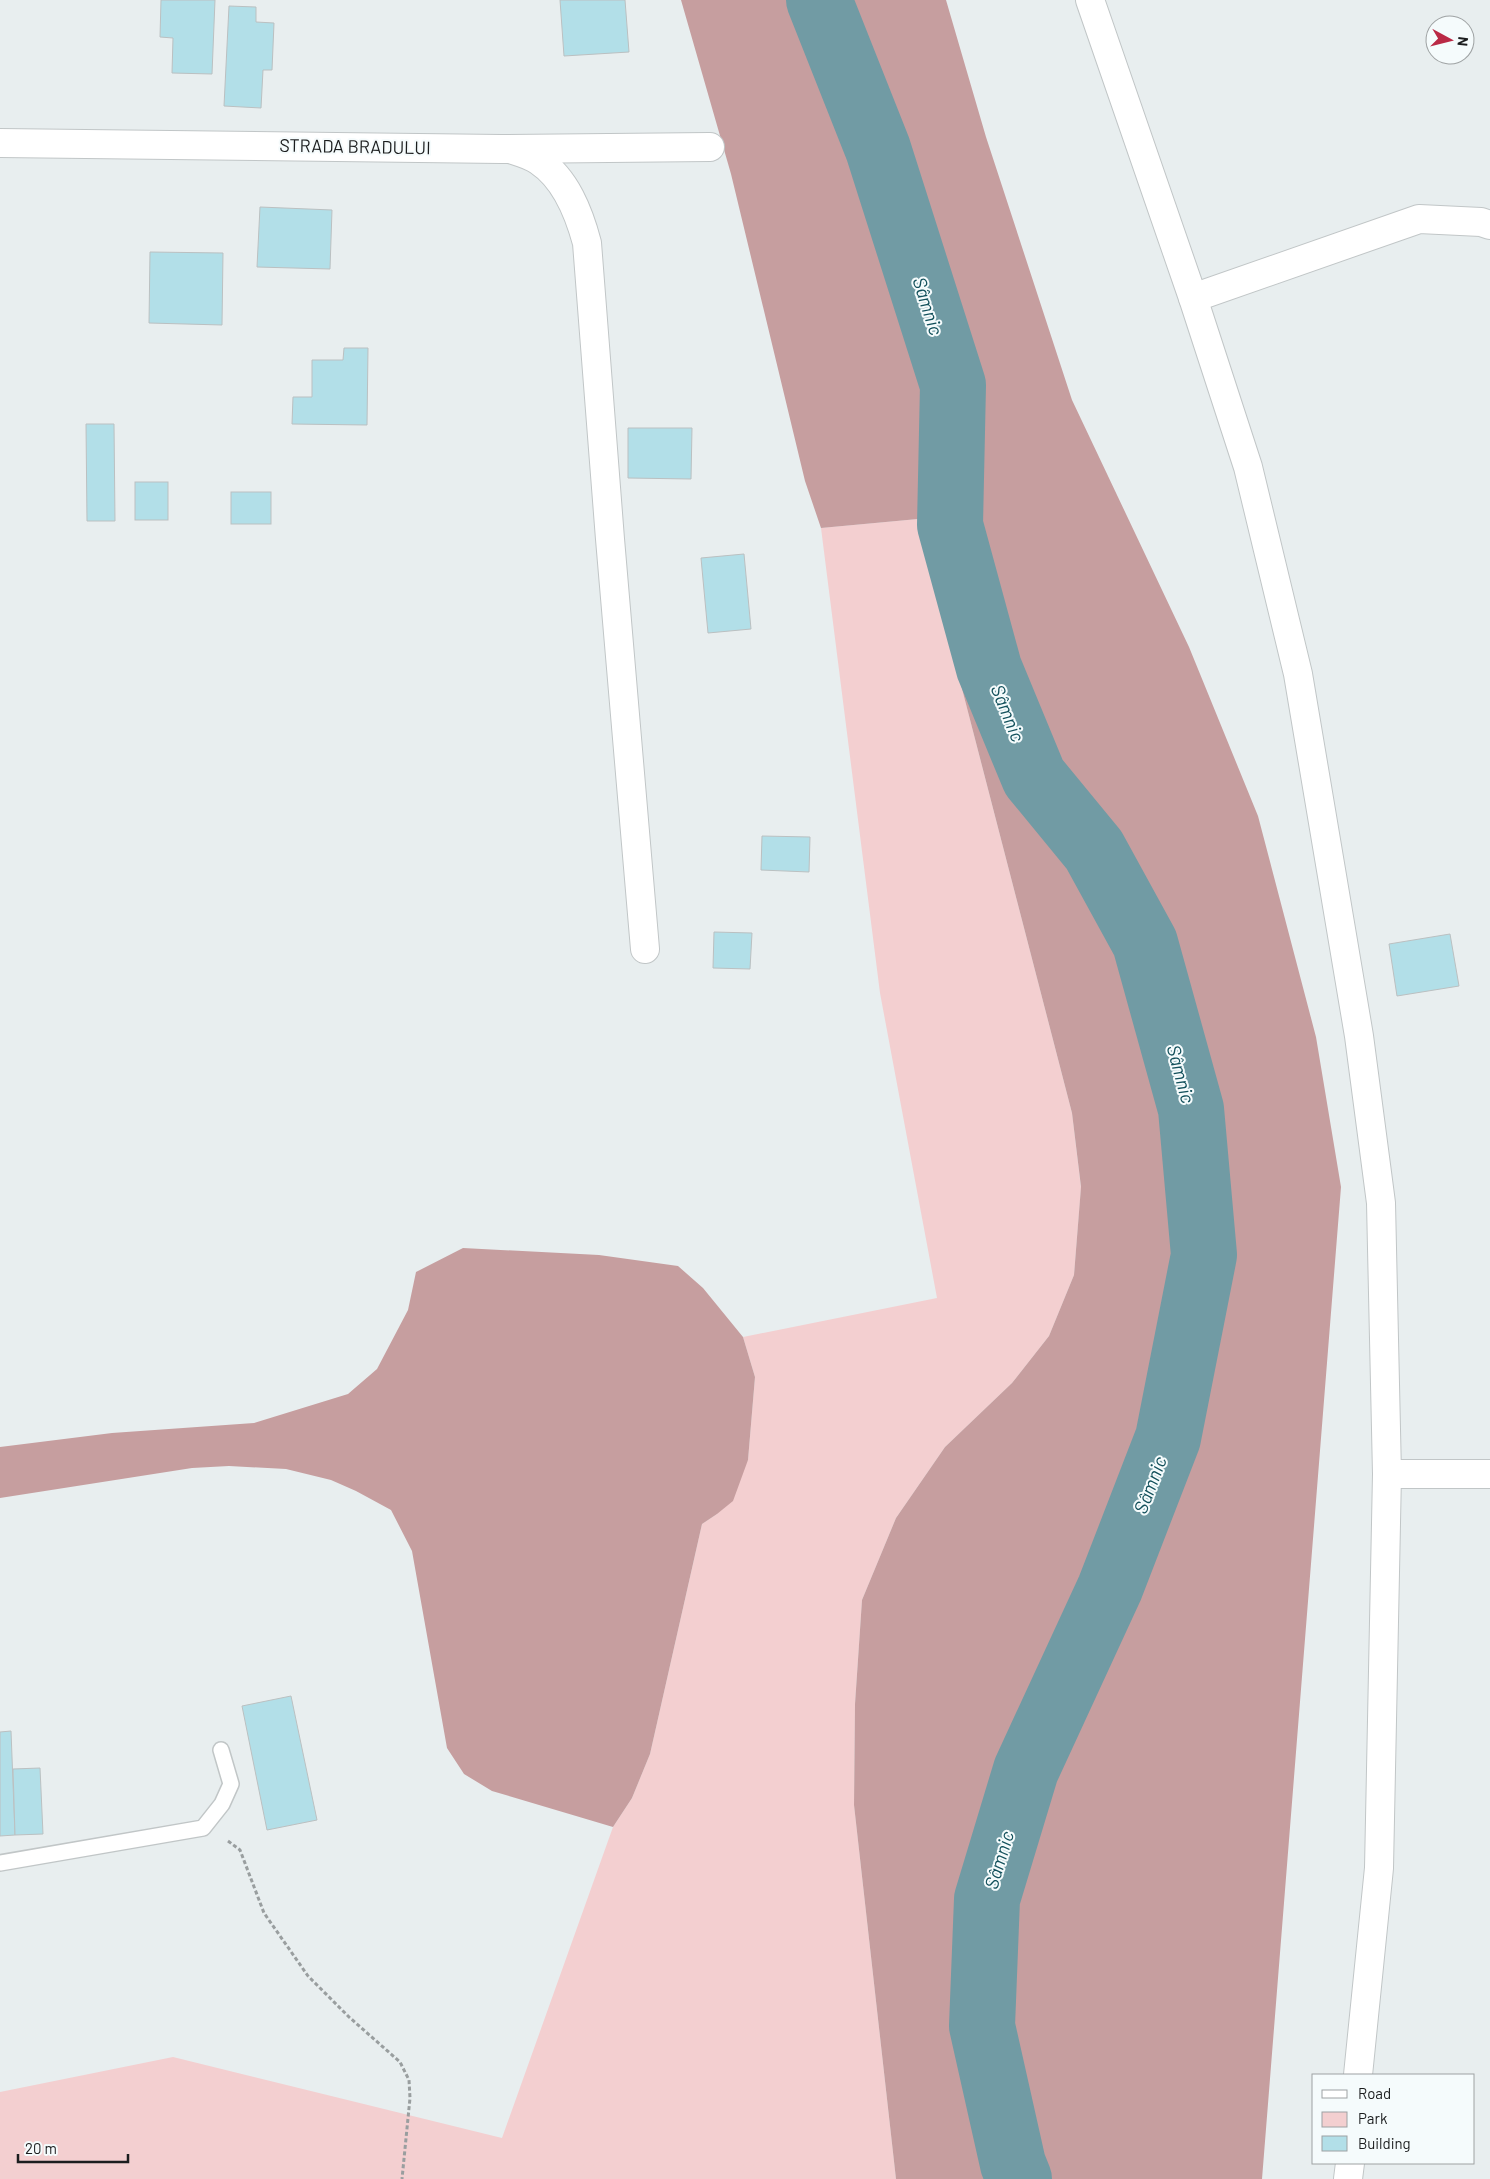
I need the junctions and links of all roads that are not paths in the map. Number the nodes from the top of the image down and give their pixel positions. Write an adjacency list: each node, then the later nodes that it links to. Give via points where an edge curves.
1 (1090, 0): 6 (street)
2 (0, 143): 4 (street, STRADA BRADULUI)
3 (710, 146): 4 (street, STRADA BRADULUI)
4 (510, 149): 7 (street, via 538,160 554,174 579,216 587,243)
5 (1490, 225): 6 (street, via 1419,219)
6 (1193, 298): 8 (street, via 1248,467 1298,674 1358,1036 1381,1203)
7 (645, 949)
8 (1387, 1474): 9 (street); 12 (street, via 1379,1868)
9 (1490, 1474)
10 (221, 1750): 11 (lane, via 231,1784 222,1804 204,1828)
11 (0, 1863)
12 (1358, 2074)
13 (1350, 2164): 14 (street)
14 (1348, 2179)

